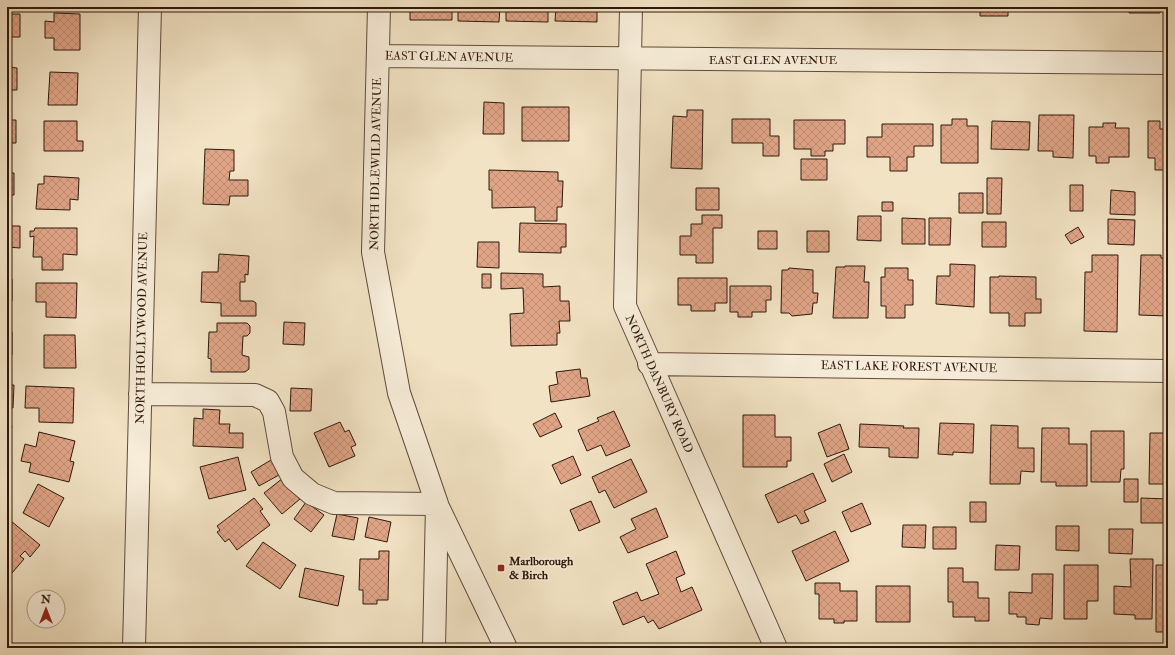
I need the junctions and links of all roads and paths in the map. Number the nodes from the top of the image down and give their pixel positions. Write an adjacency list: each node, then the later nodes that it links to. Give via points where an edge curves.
1 (150, 7): 9 (street, NORTH HOLLYWOOD AVENUE)
2 (379, 7): 4 (street, NORTH IDLEWILD AVENUE)
3 (631, 7): 5 (street, NORTH DANBURY ROAD)
4 (379, 56): 5 (street, EAST GLEN AVENUE); 10 (street, NORTH IDLEWILD AVENUE, via 373,252 399,393)
5 (630, 59): 6 (street, EAST GLEN AVENUE); 7 (street, NORTH DANBURY ROAD, via 624,306)
6 (1168, 63)
7 (649, 364): 8 (street, EAST LAKE FOREST AVENUE); 16 (street, NORTH DANBURY ROAD)
8 (1168, 371)
9 (140, 394): 10 (street, via 255,395 268,401 274,412 282,457 293,478 312,494 334,503); 13 (street, NORTH HOLLYWOOD AVENUE)
10 (437, 504): 11 (street); 12 (street, NORTH IDLEWILD AVENUE)
11 (463, 559): 12 (street, via 450,574 443,588); 15 (street)
12 (435, 625): 14 (street, NORTH IDLEWILD AVENUE)
13 (134, 648)
14 (434, 648)
15 (506, 648)
16 (776, 648)

